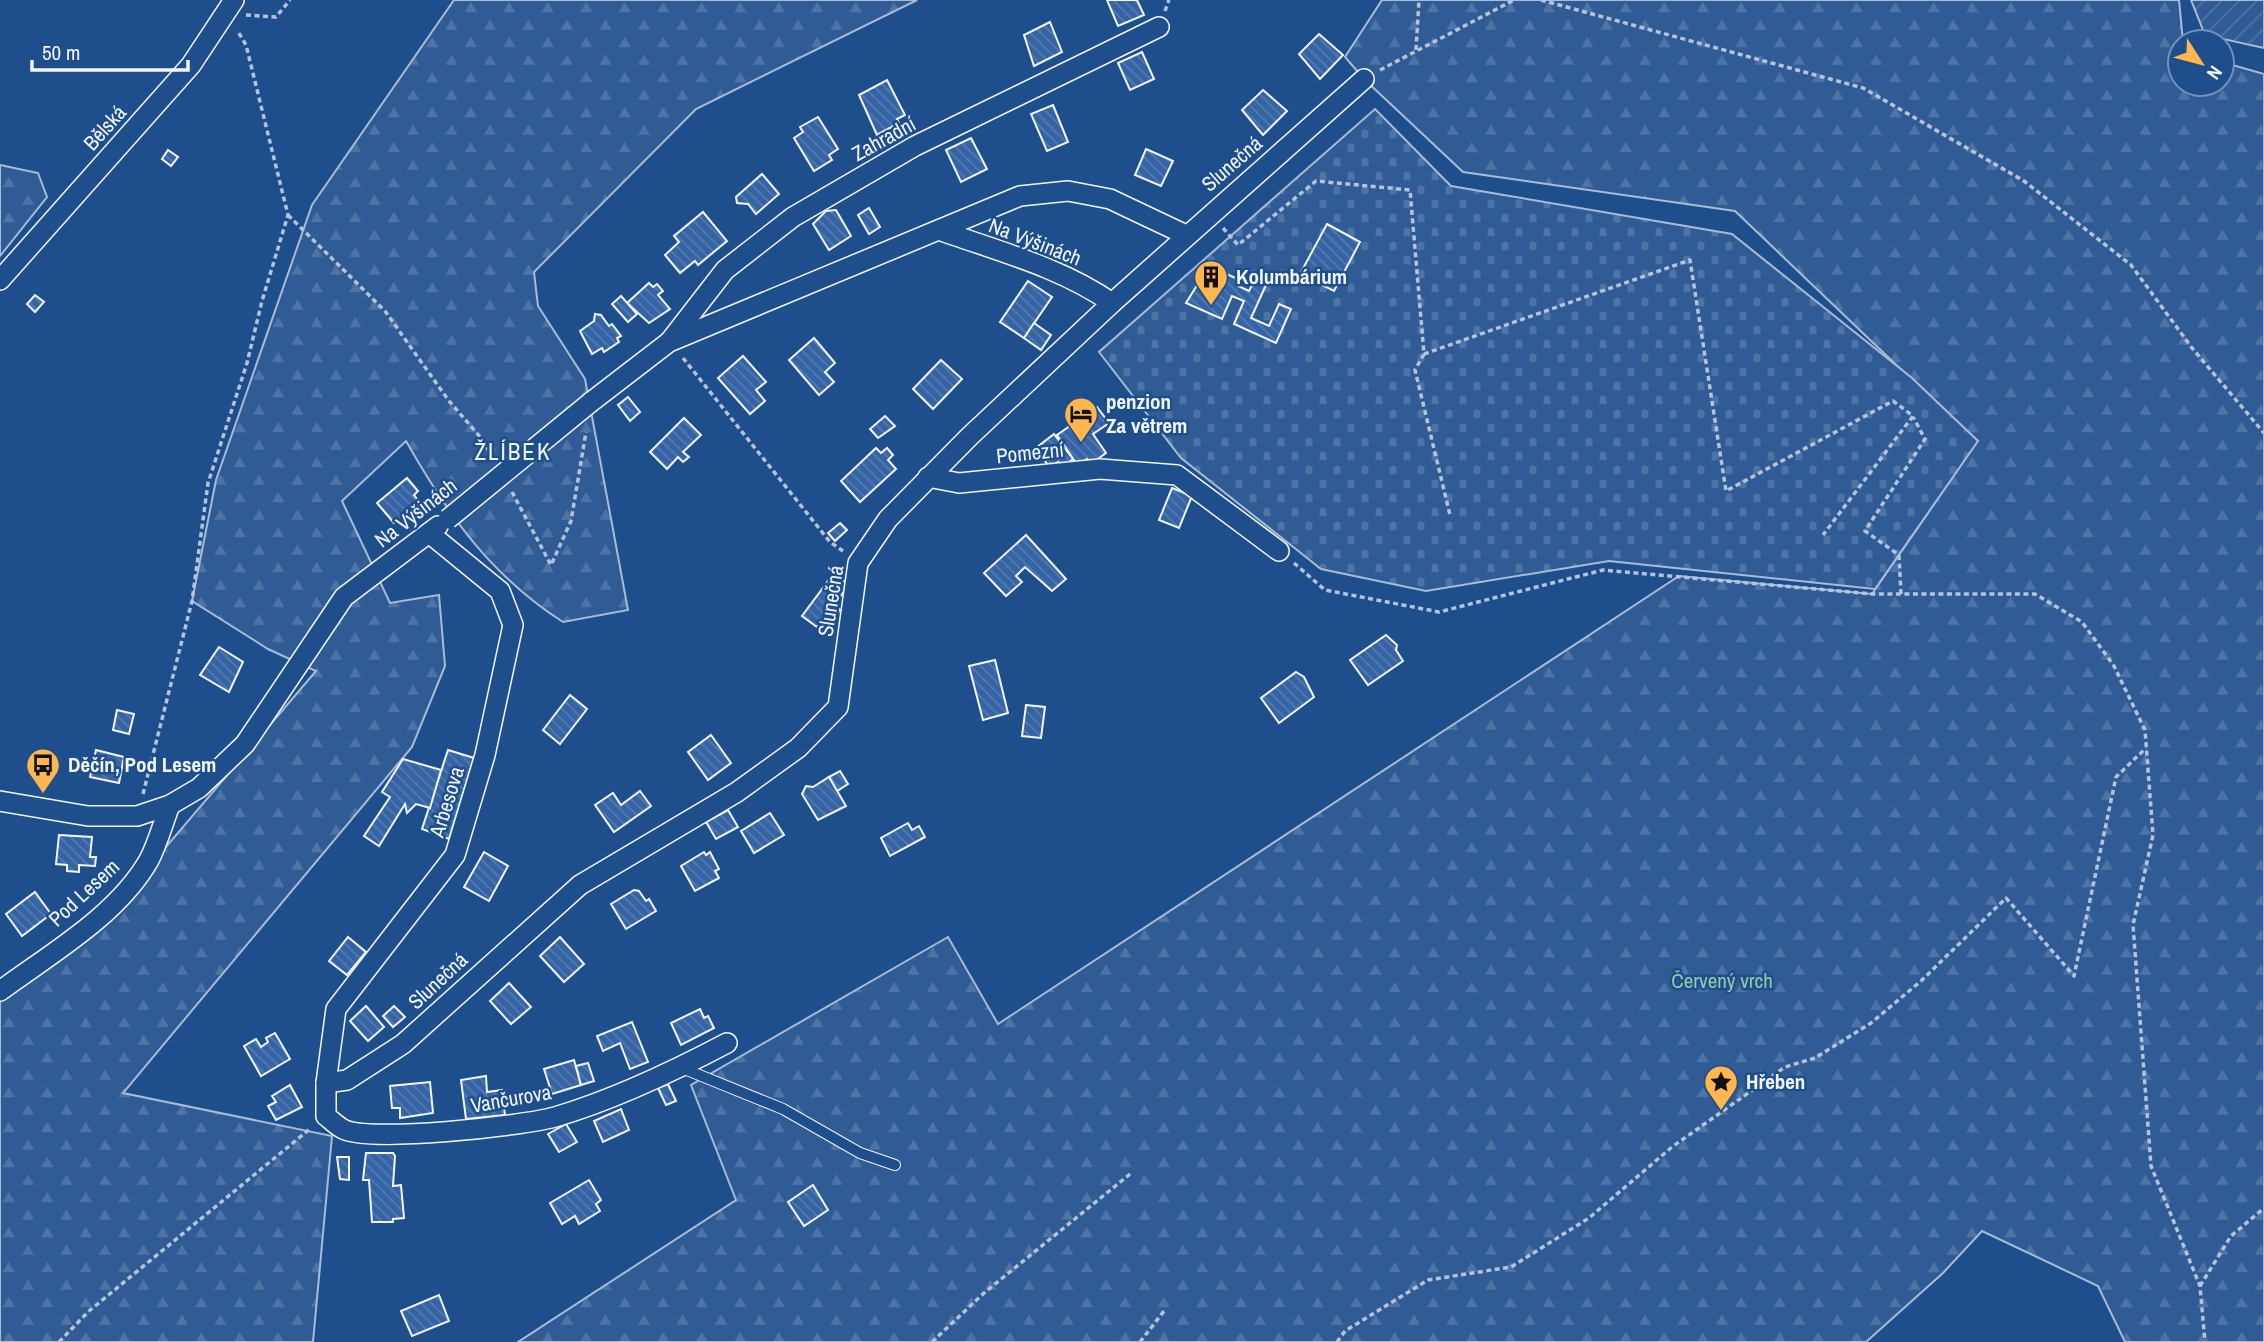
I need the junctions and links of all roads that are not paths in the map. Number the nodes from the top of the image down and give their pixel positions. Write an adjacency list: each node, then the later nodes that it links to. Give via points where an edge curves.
1 (230, 7): 6 (street, Bělská, via 191,65)
2 (1159, 27): 8 (street, Zahradní, via 915,146 793,217 725,270)
3 (1364, 79): 5 (street, Slunečná)
4 (939, 230): 5 (street, Na Výšinách, via 1020,196 1068,191 1110,199); 7 (street, Na Výšinách, via 1047,269); 8 (street, Na Výšinách)
5 (1186, 235): 7 (street, Slunečná)
6 (0, 280)
7 (1112, 303): 9 (street, Slunečná)
8 (669, 342): 10 (street, Na Výšinách, bridge)
9 (928, 477): 11 (street, Pomezní, via 959,483 1100,469 1177,475); 17 (street, Slunečná, via 888,519 858,563 838,708 798,748 737,792 580,885 403,1044 347,1080)
10 (429, 533): 13 (street, Na Výšinách, via 344,597 245,744 218,773); 17 (street, Arbesova, via 500,591 513,625 485,755 455,855 336,1009)
11 (1279, 551)
12 (0, 801): 13 (street, Na Výšinách, via 88,816 137,816)
13 (170, 805): 14 (street, Pod Lesem, via 149,860 130,886 101,915)
14 (0, 991)
15 (727, 1044): 16 (street, Vančurova)
16 (681, 1068): 17 (street, Vančurova, via 554,1117 455,1132 344,1131 326,1116); 18 (lane, via 783,1108 860,1153)
17 (326, 1083)
18 (895, 1165)

